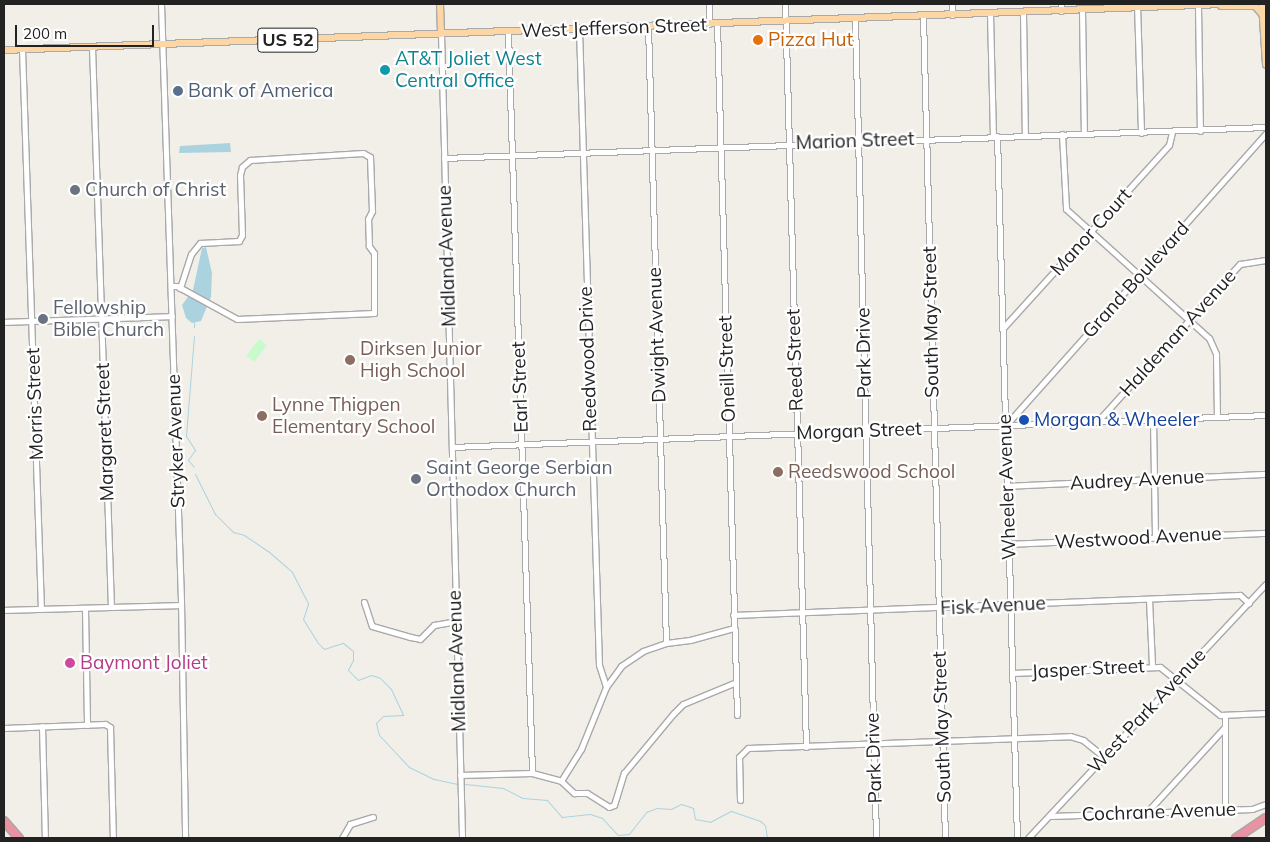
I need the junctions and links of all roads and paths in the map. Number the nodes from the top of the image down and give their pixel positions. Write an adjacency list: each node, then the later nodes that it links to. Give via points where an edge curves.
1 (161, 4): 27 (street, Stryker Avenue)
2 (440, 4): 26 (main road, Midland Avenue)
3 (709, 4): 21 (street)
4 (785, 4): 20 (street, Reed Street)
5 (952, 4): 16 (street)
6 (1061, 4): 13 (street)
7 (1224, 4): 11 (main road, West Jefferson Street / US 52)
8 (1262, 4): 18 (main road)
9 (1137, 6): 10 (main road, West Jefferson Street / US 52); 12 (main road, West Jefferson Street / US 52); 36 (street)
10 (1198, 6): 11 (main road, West Jefferson Street / US 52); 33 (street)
11 (1215, 6): 18 (main road, US 52, via 1255,6)
12 (1082, 10): 13 (main road, West Jefferson Street / US 52); 35 (street)
13 (1061, 11): 14 (main road, West Jefferson Street / US 52)
14 (1023, 13): 15 (main road, West Jefferson Street / US 52); 39 (street)
15 (990, 14): 16 (main road, West Jefferson Street / US 52); 40 (street, Wheeler Avenue)
16 (952, 15): 17 (main road, West Jefferson Street / US 52)
17 (923, 16): 19 (main road, West Jefferson Street / US 52); 41 (street, South May Street)
18 (1262, 16): 31 (main road)
19 (855, 19): 20 (main road, West Jefferson Street / US 52); 42 (street, Park Drive)
20 (786, 21): 22 (main road, West Jefferson Street / US 52); 43 (street, Reed Street)
21 (709, 24): 22 (main road, West Jefferson Street / US 52); 23 (main road, West Jefferson Street / US 52)
22 (717, 24): 44 (street, Oneill Street)
23 (648, 26): 24 (main road, West Jefferson Street / US 52); 45 (street, Dwight Avenue)
24 (579, 29): 25 (main road, West Jefferson Street / US 52); 46 (street, Reedwood Drive)
25 (508, 32): 26 (main road, West Jefferson Street / US 52); 47 (street, Earl Street)
26 (440, 34): 27 (main road, West Jefferson Street / US 52); 48 (street, Midland Avenue)
27 (162, 44): 28 (main road, West Jefferson Street / US 52); 52 (street, Stryker Avenue)
28 (92, 47): 29 (main road, West Jefferson Street / US 52); 55 (street, Margaret Street)
29 (22, 49): 30 (main road, West Jefferson Street / US 52); 57 (street, Morris Street)
30 (4, 50)
31 (1266, 65)
32 (1266, 127): 33 (street, Marion Street)
33 (1200, 130): 34 (street, Marion Street)
34 (1172, 132): 36 (street, Marion Street); 49 (street, Manor Court, via 1169,145)
35 (1084, 133): 36 (street, Marion Street); 38 (street, Marion Street)
36 (1141, 133)
37 (1266, 133): 51 (street, Grand Boulevard)
38 (1062, 134): 39 (street, Marion Street); 49 (street, via 1064,204)
39 (1025, 135): 40 (street, Marion Street)
40 (995, 136): 41 (street, Marion Street); 59 (street, Wheeler Avenue)
41 (926, 138): 42 (street, Marion Street); 65 (street, South May Street)
42 (857, 141): 43 (street, Marion Street); 66 (street, Park Drive)
43 (788, 144): 44 (street, Marion Street); 67 (street, Reed Street)
44 (721, 148): 45 (street, Marion Street); 68 (street, Oneill Street)
45 (651, 151): 46 (street, Marion Street); 69 (street, Dwight Avenue)
46 (582, 153): 47 (street, Marion Street); 70 (street, Reedwood Drive)
47 (512, 155): 48 (street, Marion Street); 71 (street, Earl Street)
48 (444, 158): 72 (street, Midland Avenue)
49 (1091, 232): 51 (street); 59 (street, Manor Court)
50 (1266, 260): 56 (street, Haldeman Avenue, via 1240,264)
51 (1140, 277): 56 (street); 64 (street, Grand Boulevard)
52 (171, 286): 53 (street); 54 (street, Stryker Avenue)
53 (180, 288): 53 (street, via 192,254 200,243 238,241 242,235 240,175 242,167 250,160 363,153 370,157 372,211 368,219 369,246 374,253 374,313 237,319)
54 (172, 316): 55 (street); 83 (street, Stryker Avenue)
55 (101, 319): 57 (street); 85 (street, Margaret Street)
56 (1189, 320): 61 (street, via 1214,346); 63 (street, Haldeman Avenue)
57 (32, 321): 58 (street); 87 (street, Morris Street)
58 (4, 322)
59 (1003, 328): 64 (street, Wheeler Avenue)
60 (1266, 415): 61 (street, Morgan Street)
61 (1217, 417): 62 (street, Morgan Street)
62 (1153, 420): 63 (street, Morgan Street); 74 (street)
63 (1098, 422): 64 (street, Morgan Street)
64 (1006, 425): 65 (street, Morgan Street); 75 (street, Wheeler Avenue)
65 (934, 428): 66 (street, Morgan Street); 88 (street, South May Street)
66 (866, 431): 67 (street, Morgan Street); 90 (street, Park Drive)
67 (797, 434): 68 (street, Morgan Street); 91 (street, Reed Street)
68 (729, 436): 69 (street, Morgan Street); 92 (street, Oneill Street)
69 (660, 439): 70 (street, Morgan Street); 95 (street, Dwight Avenue)
70 (590, 442): 71 (street, Morgan Street); 100 (street, Reedwood Drive, via 598,665)
71 (522, 444): 72 (street, Morgan Street); 113 (street, Earl Street)
72 (452, 447): 93 (street, Midland Avenue)
73 (1266, 474): 74 (street, Audrey Avenue)
74 (1154, 478): 75 (street, Audrey Avenue); 77 (street)
75 (1007, 486): 78 (street, Wheeler Avenue)
76 (1266, 533): 77 (street, Westwood Avenue)
77 (1155, 537): 78 (street, Westwood Avenue)
78 (1009, 544): 84 (street, Wheeler Avenue)
79 (1266, 584): 82 (street, West Park Avenue)
80 (1149, 599): 82 (street, Fisk Avenue, via 1240,595); 84 (street, Fisk Avenue); 96 (street)
81 (364, 602): 93 (street, via 372,626 410,637 420,639 434,624)
82 (1249, 603): 98 (street, West Park Avenue)
83 (181, 605): 85 (street); 127 (street, Stryker Avenue)
84 (1010, 605): 88 (street, Fisk Avenue); 97 (street, Wheeler Avenue)
85 (110, 607): 86 (street)
86 (85, 608): 87 (street); 104 (street)
87 (42, 609): 89 (street)
88 (938, 609): 90 (street, Fisk Avenue); 109 (street, South May Street)
89 (4, 610)
90 (870, 611): 91 (street, Fisk Avenue); 110 (street, Park Drive)
91 (802, 613): 92 (street, Fisk Avenue); 111 (street, Reed Street)
92 (734, 615): 94 (street, Oneill Street)
93 (456, 621): 114 (street, Midland Avenue)
94 (734, 628): 95 (street); 99 (street, Oneill Street)
95 (666, 643): 100 (street, via 643,651 621,666)
96 (1152, 666): 97 (street, Jasper Street); 98 (street, Jasper Street, via 1166,670)
97 (1012, 673): 108 (street, Wheeler Avenue)
98 (1176, 680): 103 (street, Jasper Street); 112 (street, West Park Avenue)
99 (736, 682): 102 (street, Oneill Street); 115 (street, via 683,704 673,714 624,773 614,805 609,807 587,793 574,793)
100 (606, 687): 115 (street, via 581,749)
101 (1266, 714): 103 (street)
102 (736, 715)
103 (1225, 716): 106 (street)
104 (87, 725): 105 (street); 126 (street, via 110,727)
105 (42, 726): 107 (street); 125 (street)
106 (1225, 727): 118 (street); 119 (street)
107 (4, 728)
108 (1014, 739): 109 (street); 112 (street, via 1070,736 1083,740); 132 (street, Wheeler Avenue)
109 (942, 741): 110 (street); 131 (street, South May Street)
110 (874, 743): 111 (street); 130 (street, Park Drive)
111 (806, 747): 116 (street, via 748,748 740,752)
112 (1104, 757): 120 (street, West Park Avenue)
113 (532, 772): 114 (street); 115 (street)
114 (460, 774): 129 (street, Midland Avenue)
115 (561, 782)
116 (740, 800)
117 (1266, 804): 118 (street, Cochrane Avenue, via 1252,809)
118 (1225, 810): 119 (street, Cochrane Avenue)
119 (1147, 812): 120 (street, Cochrane Avenue)
120 (1051, 816): 133 (street, West Park Avenue)
121 (373, 817): 128 (street, via 350,824)
122 (1266, 818): 134 (highway)
123 (4, 822): 124 (highway)
124 (19, 838)
125 (45, 838)
126 (113, 838)
127 (185, 838)
128 (342, 838)
129 (462, 838)
130 (876, 838)
131 (945, 838)
132 (1017, 838)
133 (1028, 838)
134 (1236, 838)

